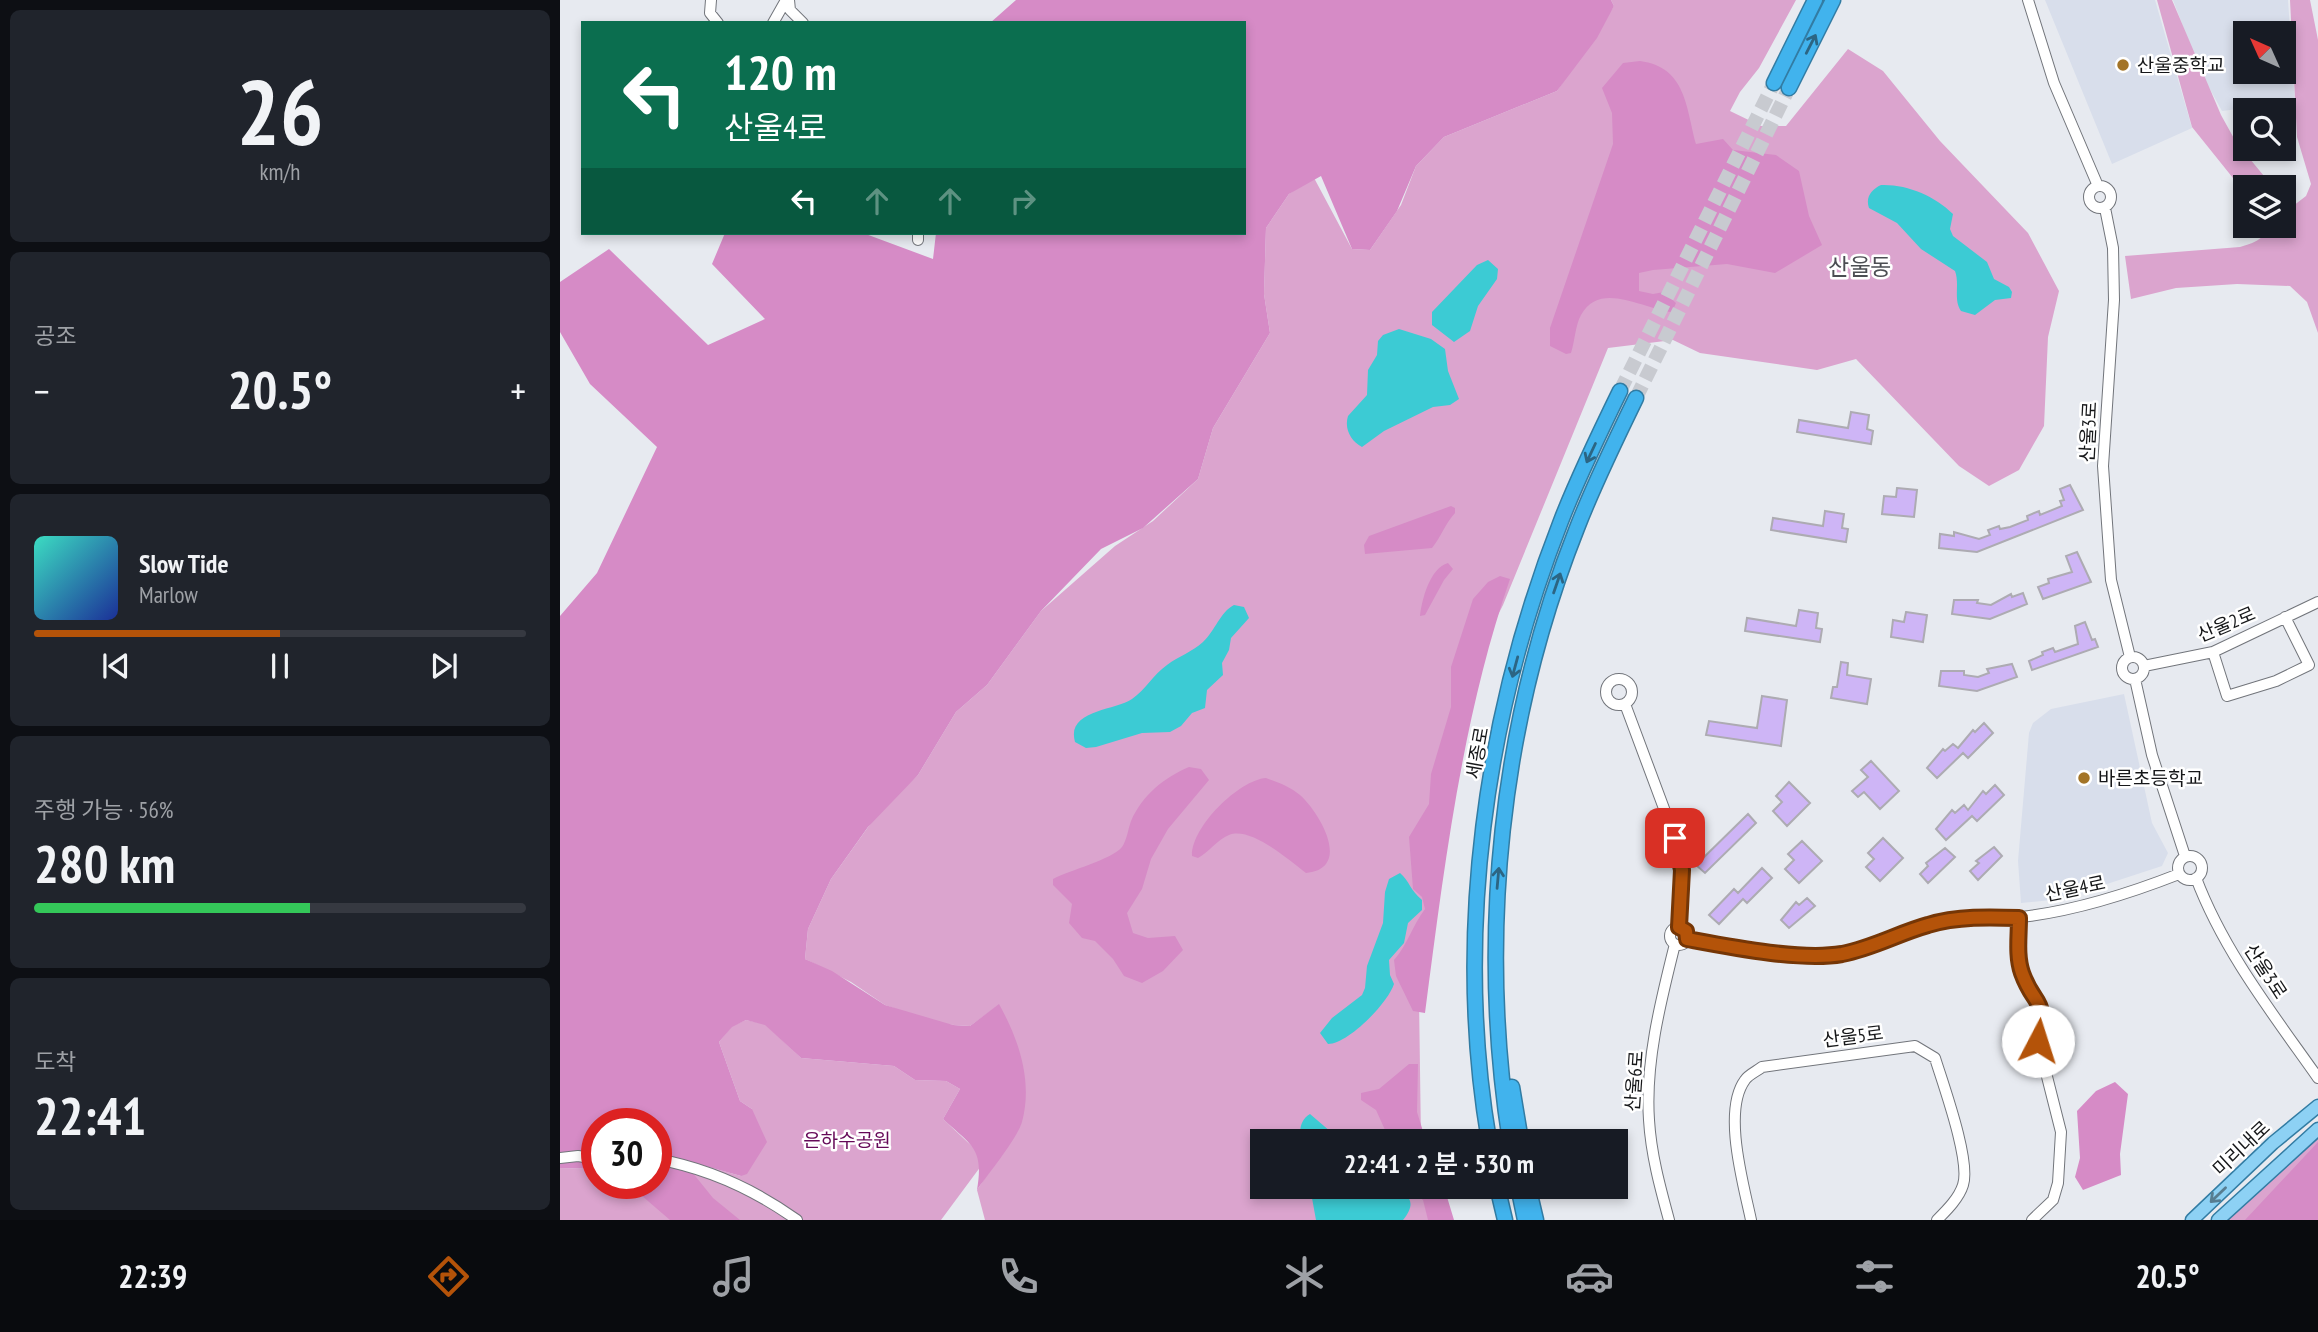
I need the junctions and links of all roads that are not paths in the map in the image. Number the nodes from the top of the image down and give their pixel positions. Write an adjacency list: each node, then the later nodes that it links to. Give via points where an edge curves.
1 (712, 0): 6 (street, via 710,13)
2 (787, 0): 7 (street); 8 (street)
3 (1815, 0): 9 (highway)
4 (1833, 0): 10 (highway, one-way to 4)
5 (2028, 0): 11 (street, via 2054,83)
6 (716, 21)
7 (774, 21)
8 (801, 21)
9 (1774, 83)
10 (1789, 88)
11 (2098, 186): 12 (street, via 2111,193 2112,200); 12 (street, via 2090,193 2090,201 2094,207)
12 (2105, 208): 18 (street, 산울3로, via 2113,248 2114,300 2103,466 2110,580)
13 (1620, 391): 25 (highway, 세종로, one-way to 25, via 1561,521 1514,668 1486,810)
14 (1636, 398): 26 (highway, 세종로, one-way to 14, via 1510,774 1532,668 1577,528)
15 (2318, 602): 16 (street, 산울2로)
16 (2285, 617): 17 (street, 산울2로); 17 (street, via 2309,665 2227,696)
17 (2213, 652): 19 (street, 산울2로)
18 (2130, 657): 19 (street, via 2137,657); 20 (street, via 2122,671)
19 (2144, 666): 20 (street, via 2143,674)
20 (2135, 679): 22 (street, via 2152,755)
21 (1625, 704): 28 (street, via 1675,838 1682,870)
22 (2185, 856): 23 (street, via 2178,863); 24 (street, via 2201,863)
23 (2179, 874): 24 (street, via 2186,880); 27 (street, 산울4로, via 2128,894)
24 (2196, 878): 31 (street, 산울3로, via 2243,971)
25 (1478, 904): 33 (highway, via 1470,1013); 34 (highway, 세종로, via 1475,983)
26 (1496, 907): 35 (highway, 세종로, via 1494,985); 36 (highway, via 1502,999)
27 (2019, 918): 29 (street, 산울4로, via 1979,917 1930,924 1873,947 1810,956); 53 (street, via 2018,955 2043,1014 2038,1041 2061,1132 2053,1200)
28 (1679, 927): 29 (street, via 1686,931); 30 (street, via 1670,935)
29 (1687, 939): 30 (street)
30 (1675, 944): 50 (street, 산울6로, via 1651,1060 1648,1118)
31 (2318, 1078)
32 (2318, 1106): 54 (main road, 미리내로, one-way to 54)
33 (1482, 1129)
34 (1487, 1129)
35 (1509, 1129)
36 (1519, 1129)
37 (2318, 1129): 55 (main road, 미리내로)
38 (581, 1156): 39 (street)
39 (560, 1158)
40 (672, 1163): 45 (street, via 742,1186)
41 (1492, 1199): 46 (highway)
42 (1500, 1199): 47 (highway)
43 (1521, 1199): 48 (highway)
44 (1531, 1199): 49 (highway)
45 (797, 1220)
46 (1496, 1220)
47 (1505, 1220)
48 (1525, 1220)
49 (1536, 1220)
50 (1669, 1220)
51 (1751, 1220): 52 (street, 산울5로, via 1737,1147 1736,1104 1744,1081 1762,1067 1915,1046 1935,1058 1962,1153 1964,1183)
52 (1937, 1220)
53 (2032, 1220)
54 (2192, 1220)
55 (2218, 1220)

